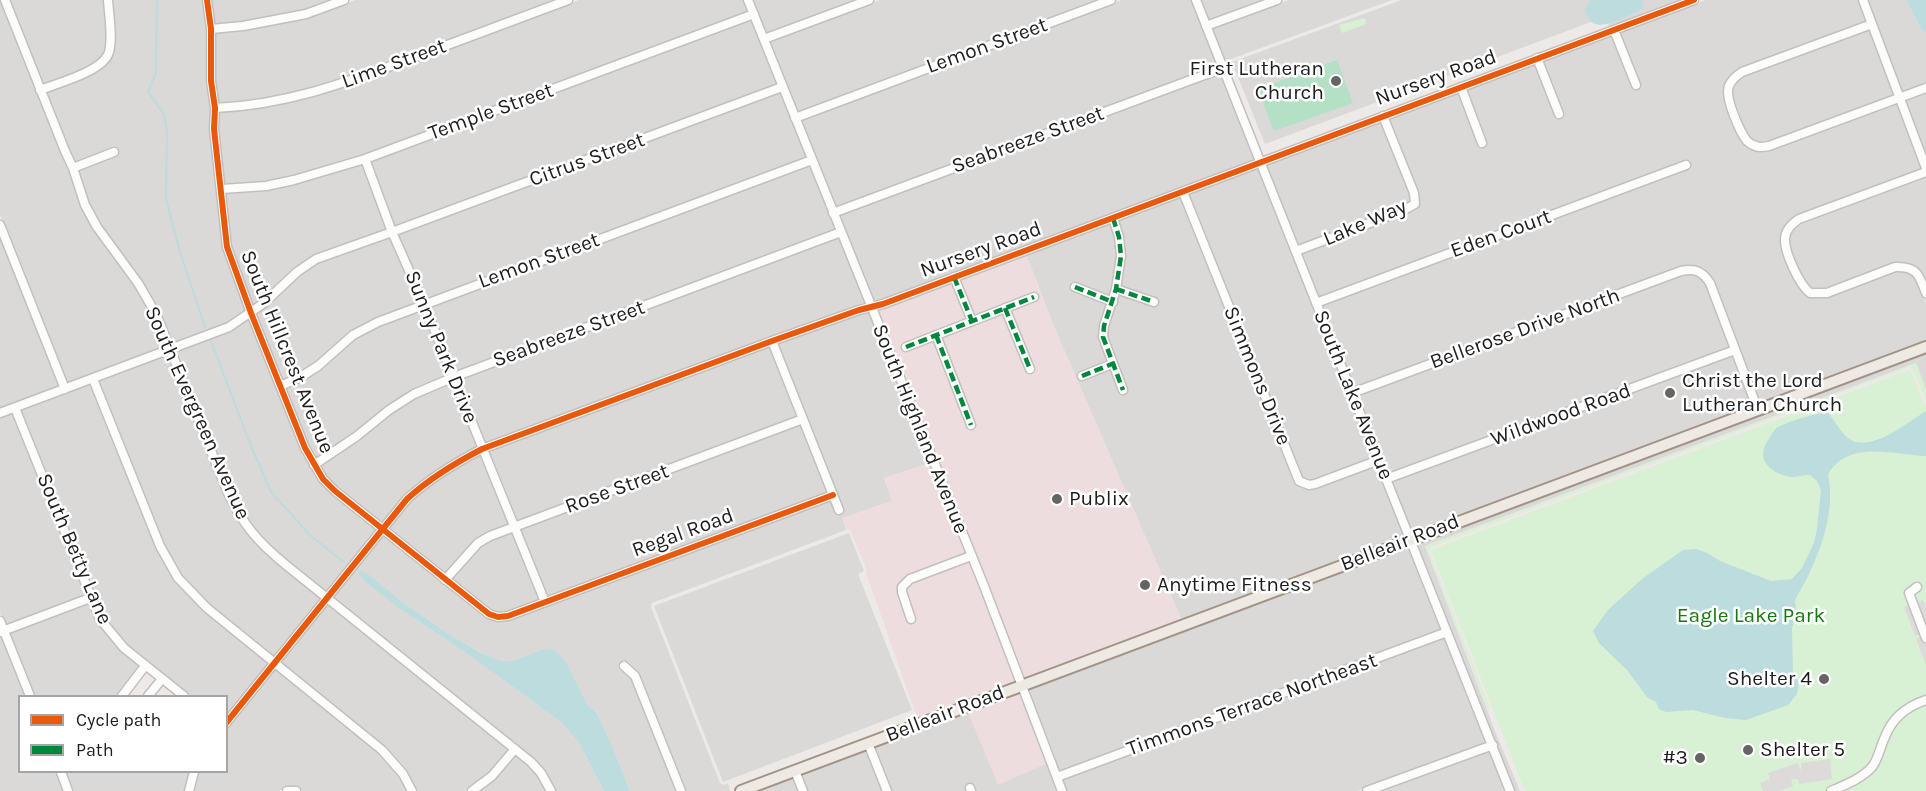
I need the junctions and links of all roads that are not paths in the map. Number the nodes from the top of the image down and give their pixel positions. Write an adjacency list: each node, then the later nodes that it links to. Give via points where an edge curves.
1 (5, 0): 25 (street, South Evergreen Avenue)
2 (108, 0): 25 (street, via 110,48 106,59 97,68)
3 (207, 0): 16 (street, South Hillcrest Avenue)
4 (345, 0): 16 (street, via 306,14)
5 (568, 0): 27 (street, Lime Street, via 342,84 275,103)
6 (748, 0): 13 (street, South Highland Avenue)
7 (869, 0): 18 (street)
8 (1111, 0): 30 (street, Lemon Street)
9 (1196, 0): 15 (street, South Lake Avenue)
10 (1277, 0): 15 (street)
11 (1694, 0): 17 (street, Nursery Road)
12 (1863, 0): 14 (street)
13 (754, 14): 18 (street, South Highland Avenue); 33 (street, Temple Street)
14 (1872, 24): 26 (street); 26 (street, via 1742,72 1727,92 1732,110 1743,136 1752,146 1761,148)
15 (1206, 26): 20 (street, South Lake Avenue)
16 (211, 29): 27 (street, South Hillcrest Avenue)
17 (1614, 30): 19 (street, Nursery Road); 21 (street)
18 (764, 39): 22 (street, South Highland Avenue)
19 (1537, 58): 23 (street, Nursery Road); 28 (street)
20 (1223, 68): 35 (street, South Lake Avenue); 41 (street, Seabreeze Street)
21 (1636, 85)
22 (782, 87): 30 (street, South Highland Avenue); 44 (street, Citrus Street)
23 (1461, 87): 29 (street, Nursery Road); 31 (street)
24 (1926, 88): 26 (street)
25 (40, 90): 37 (street, South Evergreen Avenue)
26 (1899, 98): 38 (street)
27 (215, 108): 39 (street, South Hillcrest Avenue)
28 (1559, 114)
29 (1383, 116): 35 (street, Nursery Road); 46 (street, Lake Way, via 1415,204)
30 (795, 118): 34 (street, South Highland Avenue)
31 (1482, 143)
32 (114, 152): 37 (street)
33 (365, 159): 39 (street, Temple Street, via 266,186); 44 (street, Sunny Park Drive)
34 (812, 160): 41 (street, South Highland Avenue); 55 (street, Lemon Street)
35 (1260, 162): 40 (street, Nursery Road); 46 (street, South Lake Avenue)
36 (1686, 165): 54 (street, Eden Court)
37 (73, 168): 64 (street, South Evergreen Avenue, via 85,205 138,283)
38 (1926, 170): 50 (street, via 1799,219 1787,230 1785,238 1799,281 1810,293 1827,293 1895,267 1913,269)
39 (222, 189): 58 (street, South Hillcrest Avenue, via 227,247)
40 (1183, 192): 42 (street, Nursery Road); 81 (street, Simmons Drive, via 1299,481 1315,484)
41 (833, 213): 45 (street, South Highland Avenue)
42 (1113, 218): 47 (street, Nursery Road); 49 (street, via 1121,247)
43 (0, 225): 72 (street)
44 (392, 232): 55 (street, Sunny Park Drive); 58 (street, Citrus Street, via 316,259)
45 (841, 232): 56 (street, South Highland Avenue); 69 (street, Seabreeze Street)
46 (1296, 251): 54 (street, South Lake Avenue)
47 (954, 277): 56 (street, Nursery Road); 59 (street)
48 (1075, 287): 52 (street)
49 (1116, 289): 52 (street); 53 (street)
50 (1926, 292)
51 (1034, 297): 57 (street)
52 (1113, 302): 66 (street, via 1103,337)
53 (1154, 302)
54 (1316, 303): 74 (street, South Lake Avenue)
55 (424, 304): 69 (street, Sunny Park Drive); 71 (street, Lemon Street, via 353,335 318,366)
56 (870, 307): 61 (street, Nursery Road); 89 (street, South Highland Avenue)
57 (1005, 308): 59 (street); 67 (street)
58 (251, 313): 64 (street, Citrus Street, via 229,327); 71 (street, South Hillcrest Avenue)
59 (972, 321): 60 (street)
60 (936, 335): 62 (street); 79 (street)
61 (772, 340): 78 (street); 80 (street, Nursery Road)
62 (906, 347)
63 (1926, 347): 76 (main road, Belleair Road)
64 (170, 350): 70 (street, Citrus Street); 93 (street, South Evergreen Avenue, via 237,513 258,541)
65 (1735, 350): 74 (street, Bellerose Drive North, via 1710,282 1691,269); 76 (street); 83 (street, Wildwood Road)
66 (1112, 364): 68 (street); 73 (street)
67 (1030, 369)
68 (1083, 376)
69 (454, 377): 80 (street, Sunny Park Drive); 82 (street, Seabreeze Street, via 397,404)
70 (93, 379): 72 (street, Citrus Street); 100 (street, via 160,546 178,578 207,608)
71 (280, 386): 82 (street, South Hillcrest Avenue)
72 (65, 389): 75 (street, Citrus Street)
73 (1123, 390)
74 (1352, 393): 81 (street, South Lake Avenue)
75 (15, 408): 77 (street, Citrus Street); 92 (street, South Betty Lane)
76 (1758, 410): 88 (main road, Belleair Road)
77 (0, 413)
78 (803, 419): 84 (street); 86 (street, Rose Street)
79 (971, 425)
80 (482, 449): 86 (street, Sunny Park Drive); 87 (street, Nursery Road, via 425,483)
81 (1379, 460): 83 (street, South Lake Avenue)
82 (314, 465): 87 (street, South Hillcrest Avenue, via 335,491)
83 (1386, 479): 88 (street, South Lake Avenue)
84 (833, 495): 85 (street); 94 (street, Regal Road)
85 (838, 510)
86 (516, 526): 90 (street, Rose Street, via 478,543); 94 (street, Sunny Park Drive)
87 (383, 530): 90 (street, South Hillcrest Avenue); 93 (street, Nursery Road)
88 (1410, 539): 98 (street, South Lake Avenue); 104 (main road, Belleair Road)
89 (971, 556): 95 (street, via 905,583 902,592); 104 (street, South Highland Avenue)
90 (445, 580): 94 (street, South Hillcrest Avenue, via 489,615 498,617)
91 (1917, 587): 99 (street, via 1909,593)
92 (90, 598): 97 (street); 101 (street, South Betty Lane, via 111,633)
93 (328, 599): 100 (street, Nursery Road); 113 (street, South Evergreen Avenue)
94 (545, 602)
95 (911, 619)
96 (0, 621): 97 (street)
97 (2, 632): 105 (street)
98 (1448, 632): 112 (street, South Lake Avenue); 117 (street, Timmons Terrace Northeast)
99 (1926, 638)
100 (276, 663): 110 (street, Nursery Road); 122 (street, via 382,750)
101 (145, 666): 103 (street, South Betty Lane); 106 (street)
102 (624, 666): 125 (street, via 635,676)
103 (162, 679): 107 (street); 108 (street, South Betty Lane)
104 (1021, 685): 111 (main road, Belleair Road); 117 (street, South Highland Avenue)
105 (30, 695)
106 (123, 695)
107 (149, 695)
108 (182, 695)
109 (1926, 700): 132 (street, via 1894,720 1866,772)
110 (228, 721)
111 (868, 743): 114 (main road, Belleair Road); 128 (street)
112 (1493, 745): 130 (street); 131 (street, South Lake Avenue)
113 (515, 749): 123 (street, via 492,776); 124 (street, South Evergreen Avenue, via 541,773)
114 (795, 771): 126 (main road, Belleair Road); 127 (street)
115 (62, 773): 118 (street)
116 (194, 773): 119 (street)
117 (1057, 777): 129 (street, South Highland Avenue)
118 (68, 791)
119 (189, 791)
120 (287, 791): 121 (street)
121 (296, 791)
122 (412, 791)
123 (472, 791)
124 (551, 791)
125 (681, 791)
126 (741, 791)
127 (803, 791)
128 (887, 791)
129 (1062, 791)
130 (1367, 791)
131 (1510, 791)
132 (1831, 791)

